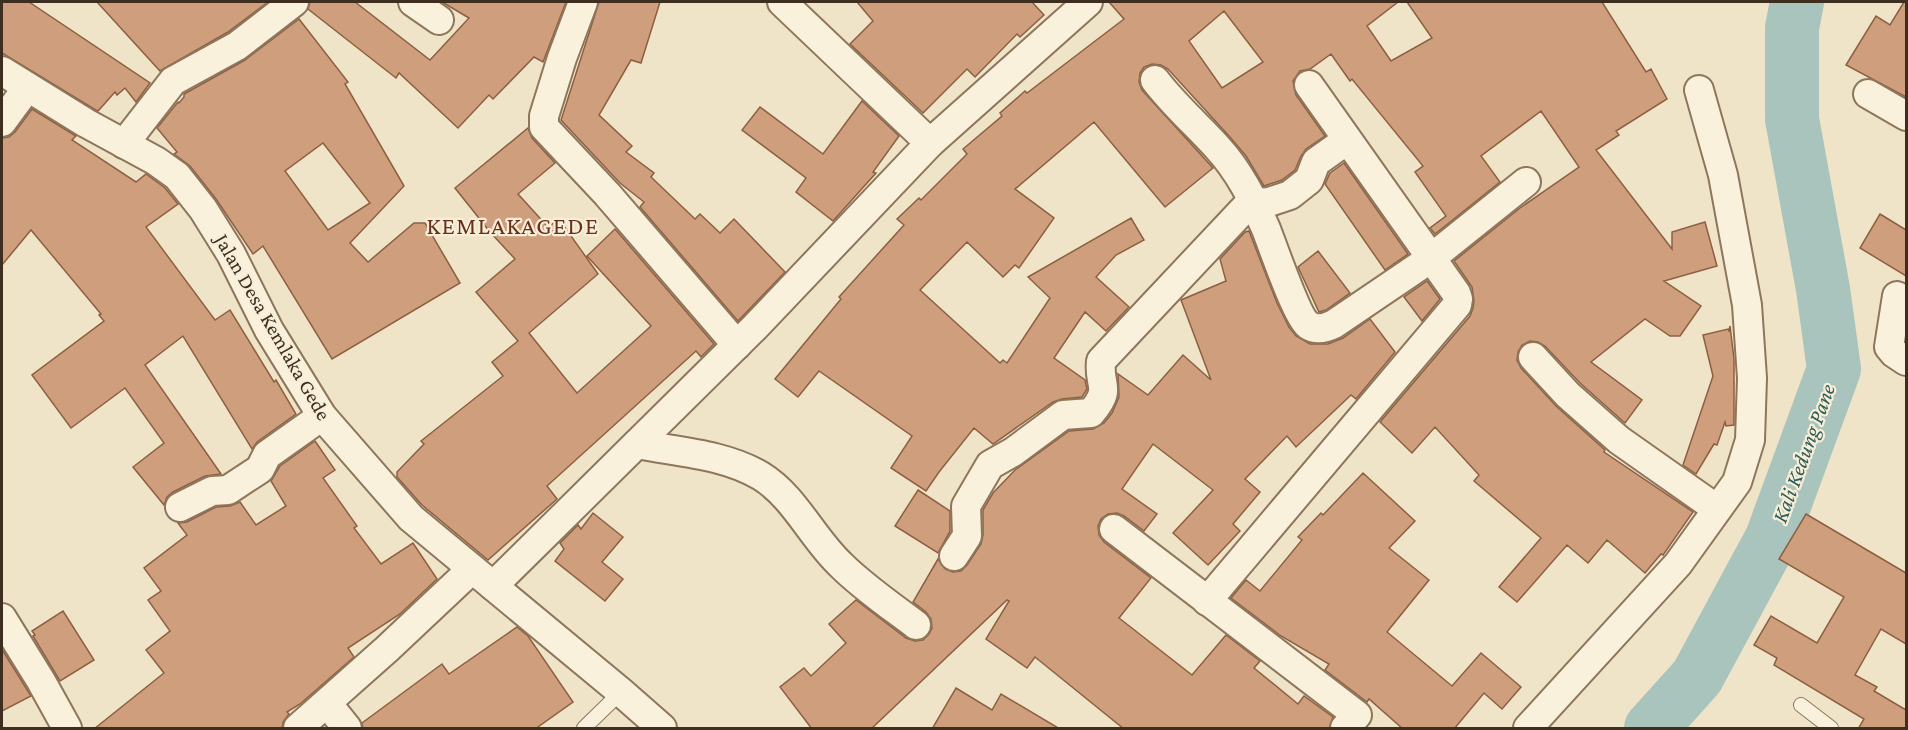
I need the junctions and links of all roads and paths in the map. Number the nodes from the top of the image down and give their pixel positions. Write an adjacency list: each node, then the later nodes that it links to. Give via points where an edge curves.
1 (294, 2): 17 (street, via 237,46 173,81)
2 (413, 2): 6 (street)
3 (583, 2): 22 (street, via 562,58 544,127)
4 (782, 2): 16 (street)
5 (1088, 2): 16 (street)
6 (440, 20)
7 (2, 71): 10 (street, Jalan Desa Kemlaka Gede)
8 (1155, 80): 19 (street, via 1218,148)
9 (1309, 85): 15 (street)
10 (27, 88): 14 (street); 17 (street, Jalan Desa Kemlaka Gede)
11 (1699, 90): 28 (street, via 1723,176 1744,293 1752,378 1750,440 1737,482)
12 (1868, 94): 13 (street)
13 (1906, 116)
14 (2, 122)
15 (1347, 140): 19 (street, via 1317,162 1309,180 1290,195); 20 (street)
16 (930, 143): 22 (street)
17 (124, 144): 25 (street, Jalan Desa Kemlaka Gede, via 177,176 203,209 231,254 269,330)
18 (1527, 182): 20 (street)
19 (1254, 203): 20 (street, via 1298,311 1308,325 1322,329 1334,324); 30 (street, via 1244,209 1101,361 1105,388 1091,413 1063,415 990,465 966,506 967,536)
20 (1430, 259): 32 (street, via 1456,293 1457,305)
21 (1897, 296): 24 (street, via 1889,347)
22 (737, 345): 26 (street)
23 (1533, 357): 28 (street, via 1568,395 1619,440)
24 (1906, 361)
25 (322, 416): 27 (street, via 267,455 260,469 228,490 212,491); 31 (street, Jalan Desa Kemlaka Gede, via 411,518)
26 (637, 444): 31 (street); 34 (street, via 714,456 761,476 804,519 840,564)
27 (180, 507)
28 (1717, 509): 44 (street, via 1678,564)
29 (1114, 529): 32 (street)
30 (954, 556)
31 (482, 578): 35 (street, Jalan Desa Kemlaka Gede); 36 (street)
32 (1208, 601): 38 (street)
33 (2, 618): 39 (street)
34 (916, 626)
35 (621, 692): 42 (lane); 43 (street, Jalan Desa Kemlaka Gede)
36 (327, 703): 40 (street); 41 (street)
37 (1802, 705): 45 (lane)
38 (1358, 724)
39 (67, 729)
40 (298, 729)
41 (348, 729)
42 (584, 729)
43 (662, 729)
44 (1528, 729)
45 (1831, 729)

